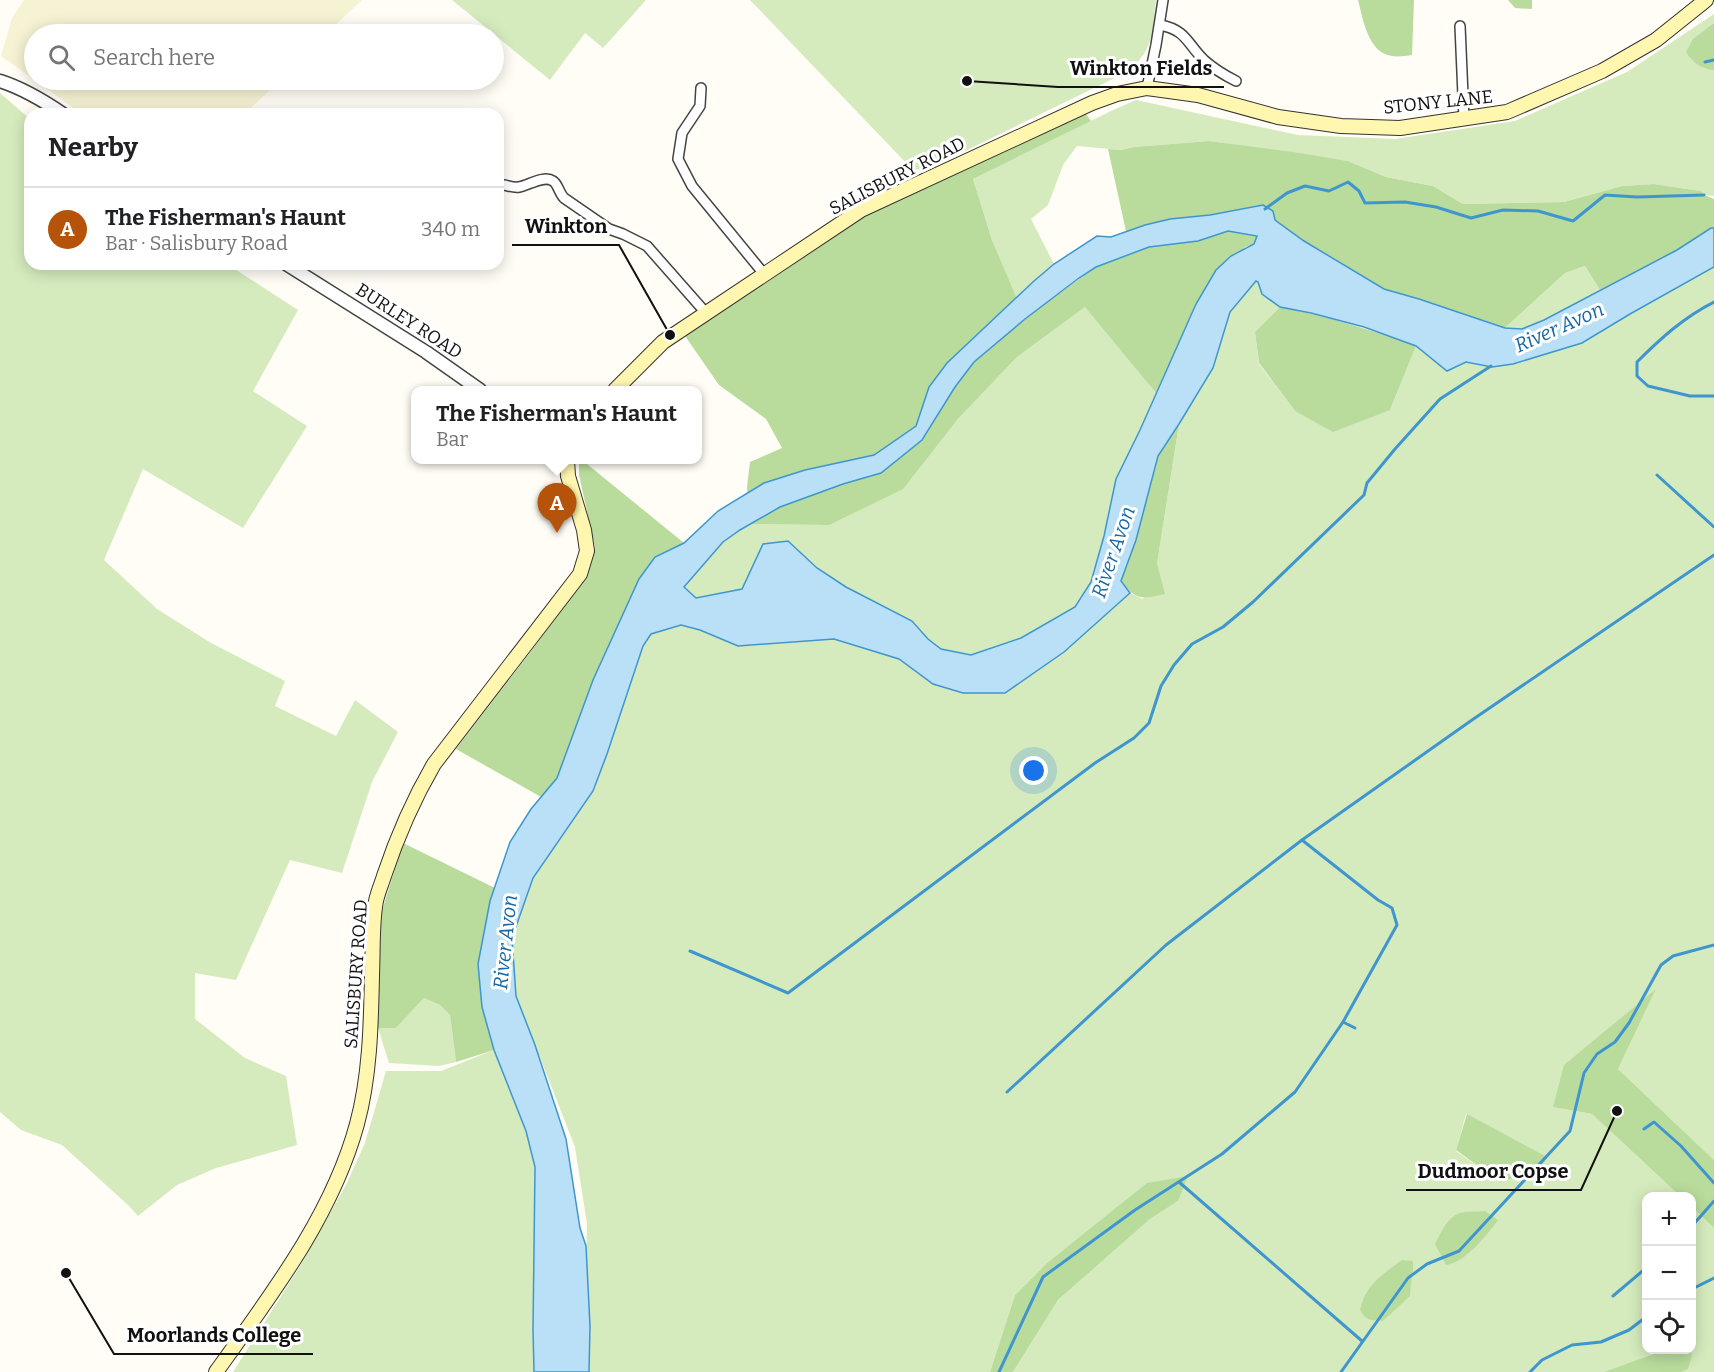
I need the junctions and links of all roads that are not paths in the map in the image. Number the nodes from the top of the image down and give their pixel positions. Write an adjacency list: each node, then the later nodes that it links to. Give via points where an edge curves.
1 (1163, 0): 3 (street)
2 (1706, 0): 10 (main road, STONY LANE, via 1656,40 1602,71 1508,112)
3 (1160, 25): 6 (street, via 1172,27 1189,40 1202,58); 8 (street)
4 (1460, 26): 10 (street)
5 (0, 81): 9 (street)
6 (1236, 81)
7 (701, 88): 13 (street, via 700,106 682,134 678,159 692,186)
8 (1147, 88): 10 (main road, STONY LANE, via 1198,95 1278,117 1341,126 1400,128); 13 (main road, SALISBURY ROAD, via 1092,103 893,194 861,210)
9 (54, 108)
10 (1464, 119)
11 (504, 185): 14 (street, via 516,188 544,179 552,181 564,198 609,229 647,246)
12 (296, 270): 15 (street, BURLEY ROAD)
13 (764, 274): 14 (main road, SALISBURY ROAD)
14 (706, 313): 16 (main road, SALISBURY ROAD, via 663,342)
15 (474, 386)
16 (619, 386)
17 (567, 464): 18 (main road, SALISBURY ROAD, via 587,551 580,574 434,764 418,792 393,848 375,904 367,1071 349,1149 323,1211)
18 (216, 1372)

